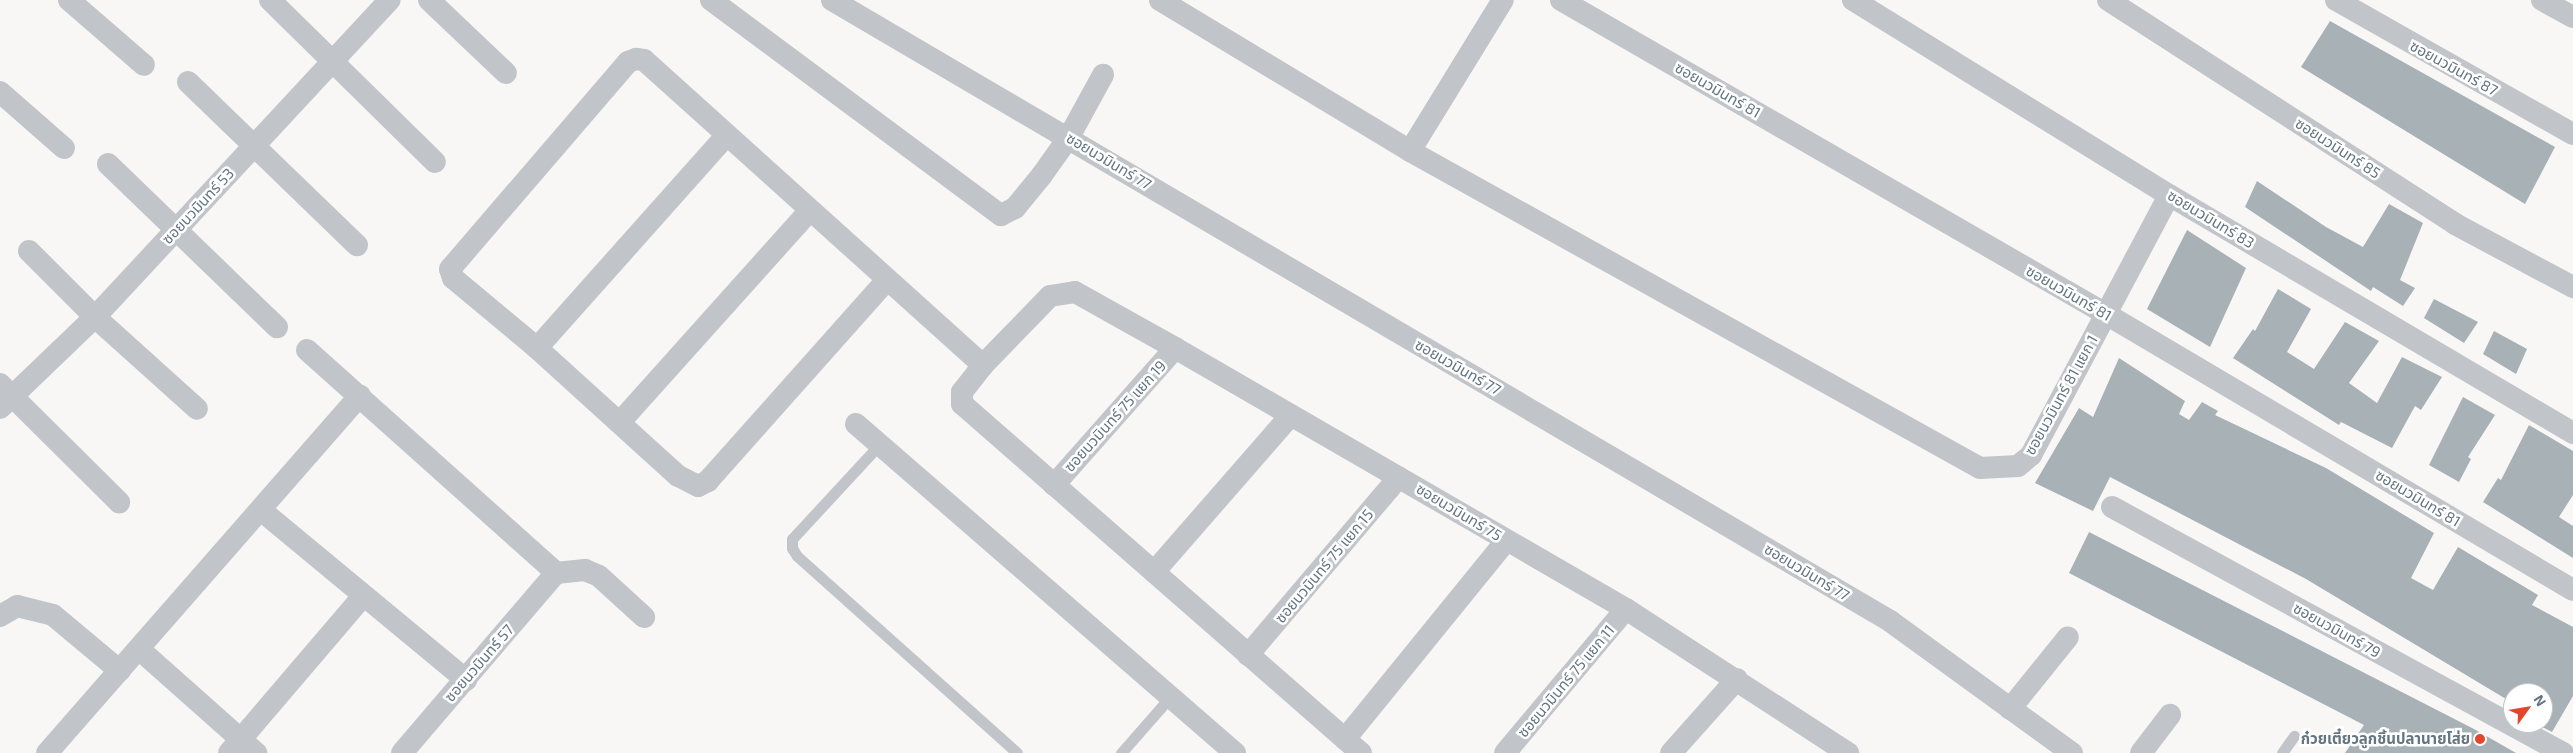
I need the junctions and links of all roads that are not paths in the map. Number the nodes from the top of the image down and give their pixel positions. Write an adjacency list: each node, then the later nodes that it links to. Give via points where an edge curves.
1 (69, 0): 16 (street)
2 (270, 0): 15 (street)
3 (390, 0): 15 (street, ซอยนวมินทร์ 53)
4 (430, 0): 17 (street)
5 (711, 0): 23 (street, via 1001,215 1025,198)
6 (832, 0): 23 (street, ซอยนวมินทร์ 77)
7 (1160, 0): 26 (street)
8 (1503, 0): 26 (street)
9 (1561, 0): 36 (street, ซอยนวมินทร์ 81)
10 (1853, 0): 29 (street, ซอยนวมินทร์ 83)
11 (2108, 0): 35 (street, ซอยนวมินทร์ 85, via 2455,224)
12 (2336, 0): 21 (street, ซอยนวมินทร์ 87)
13 (2542, 0): 14 (street)
14 (2573, 17)
15 (331, 63): 24 (street, ซอยนวมินทร์ 53); 27 (street)
16 (144, 65)
17 (506, 73)
18 (1103, 75): 23 (street)
19 (188, 82): 24 (street)
20 (0, 92): 25 (street)
21 (2573, 134)
22 (726, 136): 30 (street); 39 (street); 39 (street, via 644,60 628,62 450,269 454,278)
23 (1069, 137): 71 (street, ซอยนวมินทร์ 77, via 1890,621)
24 (254, 146): 31 (street, ซอยนวมินทร์ 53); 32 (street)
25 (64, 148)
26 (1410, 151): 36 (street, ซอยนวมินทร์ 81 แยก 1, via 1980,468 2018,466 2031,455)
27 (435, 162)
28 (108, 164): 31 (street)
29 (2170, 195): 36 (street, ซอยนวมินทร์ 81 แยก 1); 49 (street, ซอยนวมินทร์ 83)
30 (809, 211): 34 (street); 47 (street)
31 (175, 230): 37 (street, ซอยนวมินทร์ 53); 38 (street)
32 (358, 245)
33 (29, 251): 37 (street)
34 (886, 281): 42 (street); 47 (street, via 708,482 698,486 688,484)
35 (2573, 287)
36 (2106, 314): 59 (street, ซอยนวมินทร์ 81)
37 (95, 317): 43 (street, ซอยนวมินทร์ 53); 45 (street)
38 (277, 327)
39 (536, 348): 47 (street)
40 (1175, 348): 42 (street, ซอยนวมินทร์ 75, via 1075,292 1060,292 1050,296); 46 (street, ซอยนวมินทร์ 75); 52 (street, ซอยนวมินทร์ 75 แยก 19)
41 (307, 350): 44 (street)
42 (983, 365): 52 (street, via 962,392 962,404)
43 (4, 396): 53 (street)
44 (360, 396): 55 (street); 58 (street)
45 (197, 409)
46 (1291, 415): 51 (street, ซอยนวมินทร์ 75); 57 (street)
47 (620, 422)
48 (856, 424): 50 (street)
49 (2573, 433)
50 (879, 445): 70 (street); 79 (lane, via 792,540 792,548 797,556)
51 (1400, 477): 56 (street, ซอยนวมินทร์ 75); 66 (street, ซอยนวมินทร์ 75 แยก 15)
52 (1054, 485): 57 (street)
53 (119, 502)
54 (2112, 507): 87 (street, ซอยนวมินทร์ 79)
55 (262, 511): 60 (street); 65 (street)
56 (1506, 540): 61 (street, ซอยนวมินทร์ 75); 74 (street)
57 (1154, 572): 66 (street)
58 (556, 573): 63 (street, via 584,570 599,576); 69 (street, ซอยนวมินทร์ 57)
59 (2573, 590)
60 (364, 596): 69 (street); 75 (street)
61 (1626, 609): 68 (street, ซอยนวมินทร์ 75); 82 (street, ซอยนวมินทร์ 75 แยก 11)
62 (0, 616): 67 (street, via 18,606 53,615)
63 (644, 617)
64 (2068, 637): 71 (street)
65 (139, 649): 67 (street); 75 (street)
66 (1248, 655): 74 (street)
67 (120, 671): 77 (street)
68 (1737, 679): 76 (street, ซอยนวมินทร์ 75); 83 (street)
69 (466, 680): 78 (street, ซอยนวมินทร์ 57)
70 (1170, 697): 80 (lane); 81 (street)
71 (2010, 709): 84 (street, ซอยนวมินทร์ 77)
72 (2170, 715): 85 (street)
73 (2294, 736): 86 (lane)
74 (1353, 746)
75 (242, 749)
76 (1843, 752)
77 (47, 753)
78 (402, 753)
79 (1017, 753)
80 (1121, 753)
81 (1235, 753)
82 (1505, 753)
83 (1671, 753)
84 (2072, 753)
85 (2140, 753)
86 (2282, 753)
87 (2563, 753)

